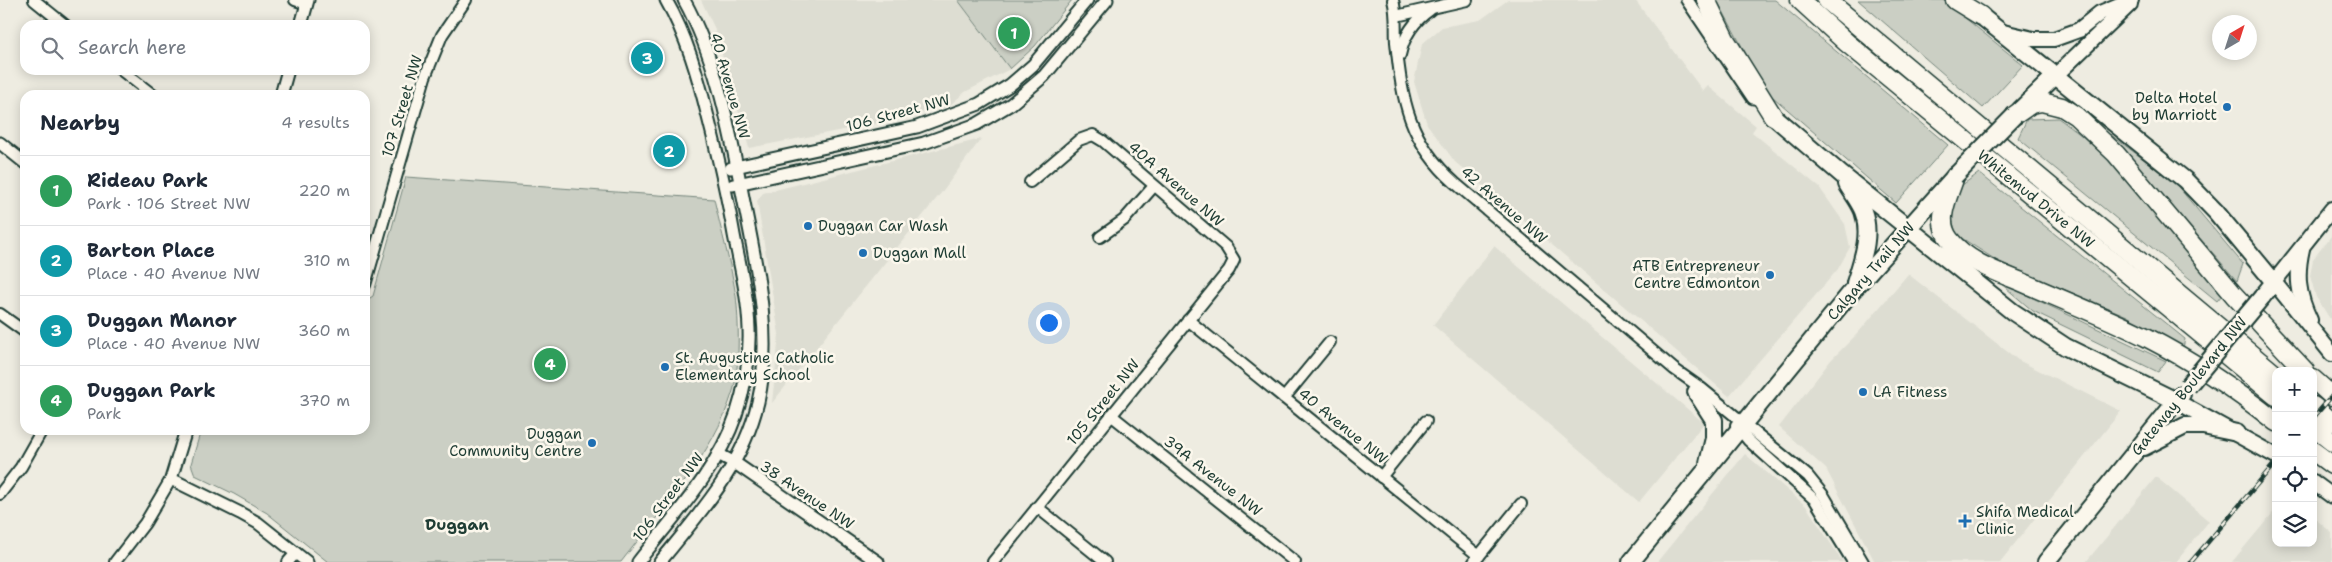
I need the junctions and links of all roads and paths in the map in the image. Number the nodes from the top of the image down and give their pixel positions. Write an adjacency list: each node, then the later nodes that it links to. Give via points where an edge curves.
1 (34, 0): 21 (street)
2 (295, 0): 17 (street)
3 (466, 0): 47 (street, 107 Street NW, via 442,35 425,77)
4 (666, 0): 35 (street, 40 Avenue NW, via 689,46)
5 (684, 0): 34 (street, 40 Avenue NW, via 706,48)
6 (1086, 0): 34 (street, 106 Street NW, via 1033,64 1010,85 979,104 917,127)
7 (1107, 0): 39 (street, via 1044,76 1024,95 989,118 924,143)
8 (1393, 0): 19 (street, 42 Avenue NW)
9 (1466, 0): 18 (street)
10 (1687, 0): 31 (street, via 1751,96)
11 (1706, 0): 31 (highway, via 1725,39)
12 (1800, 0): 60 (highway, Whitemud Drive NW, via 1847,43)
13 (1827, 0): 56 (highway, Whitemud Drive NW)
14 (1955, 0): 20 (highway)
15 (1964, 0): 20 (street)
16 (2133, 0): 23 (main road, via 2100,13 2079,30 2054,39 2033,39); 27 (main road, Calgary Trail NW)
17 (307, 2): 22 (street)
18 (1433, 8): 19 (street); 24 (street, via 1410,30)
19 (1396, 16): 24 (street, 42 Avenue NW)
20 (1982, 16): 23 (highway)
21 (59, 20)
22 (302, 20)
23 (2003, 32): 27 (highway)
24 (1398, 60): 57 (street, 42 Avenue NW, via 1411,122 1420,144 1434,163)
25 (127, 75): 28 (street)
26 (287, 75): 29 (street)
27 (2055, 76): 30 (highway, Calgary Trail NW); 48 (highway, via 2185,180)
28 (147, 90)
29 (282, 90)
30 (2015, 115): 37 (highway, Calgary Trail NW, bridge); 55 (highway, via 2031,104 2042,102 2062,106 2076,116 2116,154 2240,302)
31 (1773, 116): 36 (highway)
32 (0, 143): 33 (street)
33 (20, 159)
34 (737, 167): 35 (street, 106 Street NW); 39 (street, 40 Avenue NW)
35 (722, 170): 40 (street, 106 Street NW)
36 (1842, 175): 43 (highway); 49 (highway, via 1863,211 1866,225 1865,248)
37 (1956, 176): 43 (highway, Calgary Trail NW); 66 (highway, via 1944,207 1943,225 1950,241 1959,249 1988,267 2147,338 2234,390)
38 (1030, 182): 41 (street, 40A Avenue NW, via 1079,140 1093,135)
39 (740, 184): 40 (street); 79 (street, via 761,294 764,331 758,402)
40 (725, 186): 76 (street, 106 Street NW, via 746,296 749,329 747,366 740,400)
41 (1154, 186): 44 (street, via 1124,220); 46 (street, 40A Avenue NW, via 1226,247)
42 (2332, 209): 45 (main road, Gateway Boulevard NW)
43 (1908, 228): 49 (highway, Calgary Trail NW); 63 (highway, via 1984,290 2049,336 2090,360)
44 (1100, 237)
45 (2303, 244): 48 (main road, Gateway Boulevard NW); 54 (main road, via 2298,274 2300,293 2316,333)
46 (1234, 260): 51 (street, 105 Street NW, via 1230,270)
47 (370, 269)
48 (2274, 282): 54 (main road); 63 (highway, Gateway Boulevard NW, bridge)
49 (1852, 291): 69 (highway, Calgary Trail NW)
50 (0, 314): 52 (street)
51 (1188, 320): 62 (street, 40 Avenue NW); 65 (street, 105 Street NW)
52 (20, 328)
53 (1330, 342): 62 (street)
54 (2332, 354)
55 (2301, 367)
56 (2272, 372)
57 (1686, 378): 59 (street, 42 Avenue NW); 69 (street, 42 Avenue NW, via 1702,388)
58 (2317, 383): 61 (highway)
59 (1696, 392): 69 (street, 42 Avenue NW); 81 (highway, via 1710,410 1714,425)
60 (2272, 393)
61 (2332, 396)
62 (1284, 398): 82 (street, 40 Avenue NW)
63 (2176, 401): 71 (main road); 77 (highway, Gateway Boulevard NW)
64 (2317, 409): 68 (highway)
65 (1111, 415): 88 (street, 105 Street NW); 99 (street, 39A Avenue NW)
66 (2272, 419)
67 (1426, 421): 82 (street)
68 (2332, 422)
69 (1741, 426): 81 (highway, Calgary Trail NW); 101 (street, 42 Avenue NW, via 1756,447 1811,495); 102 (street, 42 Avenue NW, via 1815,484)
70 (2317, 430): 74 (highway)
71 (2237, 433): 77 (highway, via 2185,426); 78 (main road)
72 (39, 435): 85 (street)
73 (184, 435): 83 (street)
74 (2332, 442)
75 (2317, 453): 80 (highway)
76 (718, 454): 79 (street, 38 Avenue NW); 94 (street, 106 Street NW, via 690,497)
77 (2134, 454): 103 (highway, Gateway Boulevard NW)
78 (2272, 454)
79 (735, 463): 95 (street, via 714,496); 96 (street, 38 Avenue NW)
80 (2332, 465)
81 (1707, 468): 100 (highway, Calgary Trail NW)
82 (1381, 477): 90 (street, 40 Avenue NW)
83 (171, 479): 89 (street, via 240,512); 91 (street, via 145,523)
84 (2317, 485): 86 (main road)
85 (2, 488)
86 (2332, 496)
87 (1521, 504): 90 (street)
88 (1037, 508): 97 (street, 105 Street NW); 98 (street)
89 (296, 553): 92 (street); 93 (street)
90 (1476, 559)
91 (115, 562)
92 (288, 562)
93 (307, 562)
94 (638, 562)
95 (660, 562)
96 (878, 562)
97 (993, 562)
98 (1105, 562)
99 (1295, 562)
100 (1630, 562)
101 (1854, 562)
102 (1863, 562)
103 (2046, 562)

